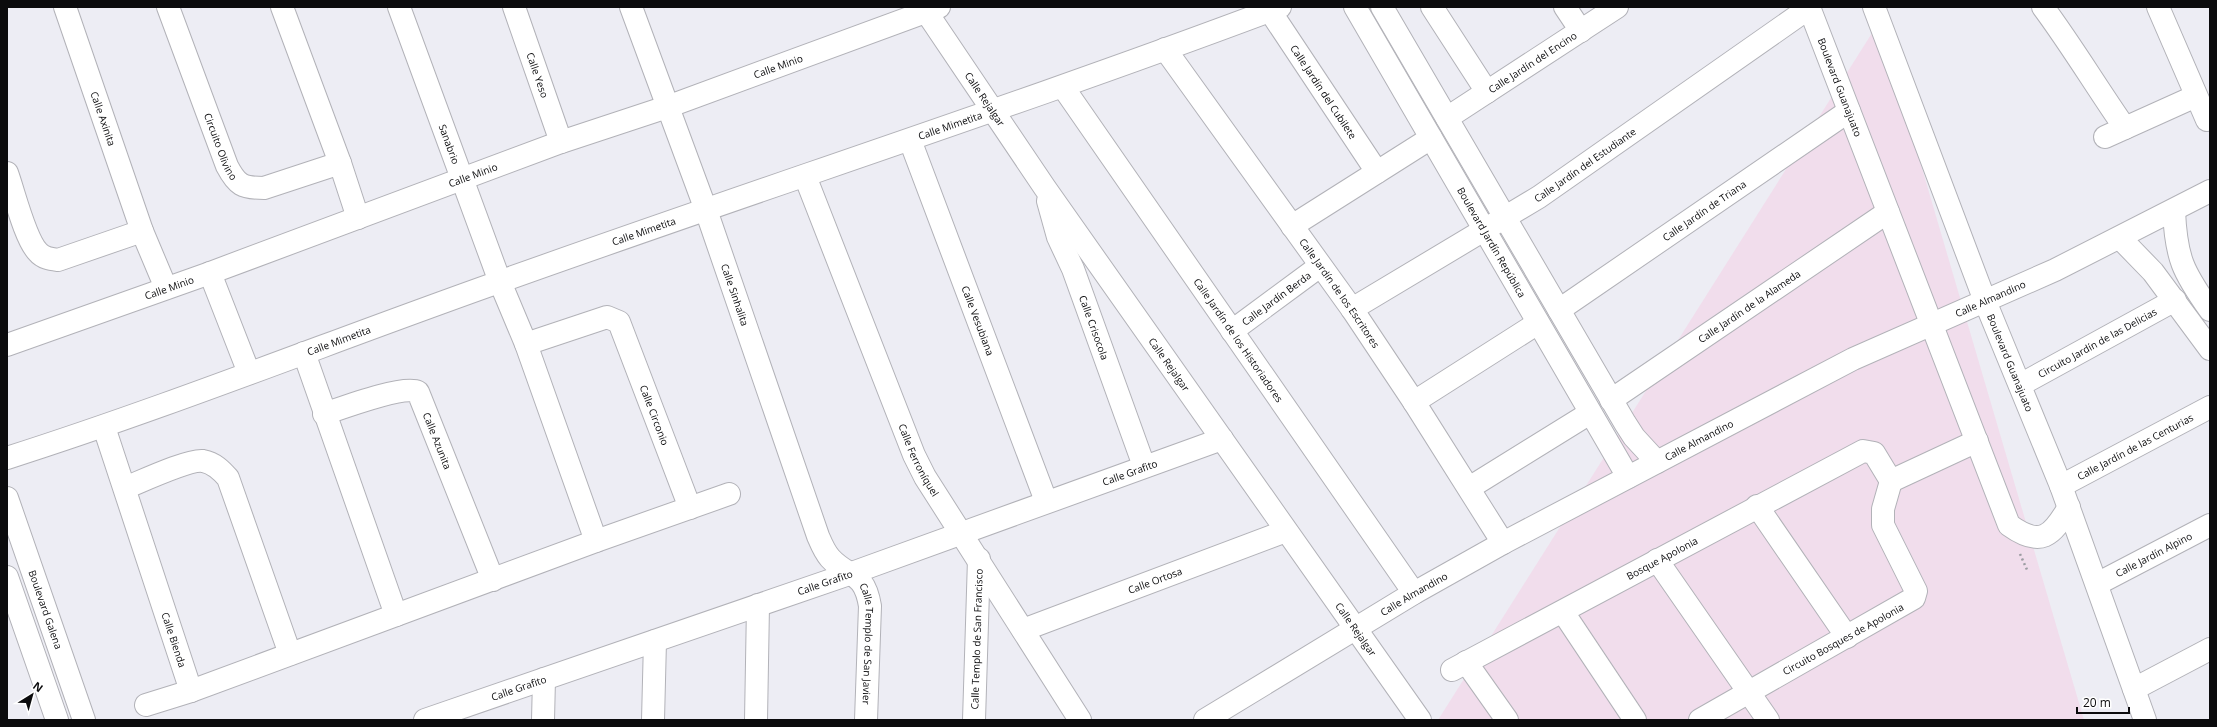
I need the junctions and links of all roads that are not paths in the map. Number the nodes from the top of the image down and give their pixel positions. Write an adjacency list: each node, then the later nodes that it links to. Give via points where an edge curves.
1 (65, 7): 47 (street, Calle Axinita)
2 (168, 7): 33 (street, Circuito Olivino, via 227,166 241,185 264,188)
3 (282, 7): 33 (street)
4 (399, 7): 37 (street, Sanabrio)
5 (514, 7): 32 (street, Calle Yeso)
6 (631, 7): 23 (street, Calle Sinhalita)
7 (1355, 7): 30 (street, Boulevard Jardín República)
8 (1382, 7): 26 (street)
9 (1432, 7): 21 (street)
10 (1565, 7): 18 (street)
11 (1618, 7): 18 (street, Calle Jardín del Encino)
12 (1874, 7): 57 (street, Boulevard Guanajuato)
13 (2042, 7): 28 (street, via 2064,35)
14 (2158, 7): 22 (street)
15 (1809, 8): 24 (street, Boulevard Guanajuato); 44 (street, Calle Jardín del Estudiante)
16 (929, 9): 23 (street, Calle Minio); 25 (street, Calle Rejalgar)
17 (1275, 9): 19 (street, Calle Mimetita); 34 (street, Calle Jardín del Cubilete)
18 (1581, 31): 21 (street, Calle Jardín del Encino)
19 (1165, 49): 20 (street, Calle Mimetita); 45 (street, Calle Jardín de los Escritores)
20 (1063, 87): 25 (street, Calle Mimetita); 63 (street, Calle Jardín de los Historiadores)
21 (1487, 92): 26 (street, Calle Jardín del Encino)
22 (2196, 96): 27 (street); 28 (street)
23 (667, 107): 32 (street, Calle Minio); 40 (street, Calle Sinhalita)
24 (1849, 111): 42 (street, Boulevard Guanajuato); 59 (street, Calle Jardín de Triana)
25 (994, 112): 31 (street, Calle Mimetita); 38 (street, Calle Rejalgar)
26 (1447, 118): 44 (street)
27 (2207, 120)
28 (2125, 128): 29 (street)
29 (2105, 137)
30 (1431, 138): 34 (street); 46 (street, Boulevard Jardín República)
31 (910, 140): 36 (street, Calle Mimetita); 88 (street, Calle Vesubiana)
32 (561, 142): 37 (street, Calle Minio)
33 (340, 163): 43 (street)
34 (1377, 172): 45 (street)
35 (7, 173): 47 (street, via 31,242 38,253 47,259 58,260)
36 (805, 176): 40 (street, Calle Mimetita); 94 (street, Calle Ferroníquel, via 905,436 925,477)
37 (462, 179): 43 (street, Calle Minio); 53 (street, Sanabrio)
38 (1045, 188): 76 (street, Calle Rejalgar); 80 (street, Calle Crisocola, via 1058,237 1073,269)
39 (2210, 191): 41 (street, Calle Almandino)
40 (706, 210): 53 (street, Calle Mimetita); 99 (street, Calle Sinhalita, via 818,536 830,558)
41 (2174, 211): 48 (street, Calle Almandino); 50 (street, via 2175,234)
42 (1888, 212): 62 (street, Boulevard Guanajuato); 70 (street, Calle Jardín de la Alameda)
43 (358, 218): 51 (street, Calle Minio)
44 (1506, 219): 46 (street, Calle Jardín del Estudiante); 59 (street)
45 (1292, 226): 49 (street, Calle Jardín de los Escritores)
46 (1486, 230): 58 (street, Calle Jardín del Estudiante); 61 (street, Boulevard Jardín República)
47 (142, 231): 55 (street, Calle Axinita)
48 (2120, 238): 52 (street); 57 (street, Calle Almandino)
49 (1320, 266): 58 (street, Calle Jardín de los Escritores); 63 (street, Calle Jardín Berda)
50 (2183, 269): 52 (street); 54 (street)
51 (210, 273): 55 (street, Calle Minio); 68 (street)
52 (2160, 280): 56 (street)
53 (500, 282): 64 (street); 67 (street, Calle Mimetita)
54 (2203, 287): 60 (street)
55 (166, 288): 65 (street, Calle Minio)
56 (2175, 300): 66 (street); 69 (street, Circuito Jardín de las Delicias)
57 (1985, 301): 62 (street, Calle Almandino); 69 (street, Boulevard Guanajuato)
58 (1352, 309): 71 (street, Calle Jardín de los Escritores)
59 (1559, 310): 70 (street)
60 (2210, 310)
61 (1538, 323): 71 (street); 73 (street, Boulevard Jardín República)
62 (1931, 324): 77 (street, Boulevard Guanajuato); 79 (street, Calle Almandino, via 1853,359)
63 (1232, 331): 103 (street, Calle Jardín de los Historiadores)
64 (526, 344): 91 (street, Calle Circonio, via 607,316 619,322); 95 (street)
65 (7, 345)
66 (2210, 349)
67 (304, 353): 68 (street, Calle Mimetita); 74 (street)
68 (249, 373): 75 (street, Calle Mimetita)
69 (2020, 385): 83 (street, Boulevard Guanajuato)
70 (1611, 400): 79 (street, via 1634,437)
71 (1414, 402): 85 (street, Calle Jardín de los Escritores)
72 (2210, 407): 83 (street, Calle Jardín de las Centurias)
73 (1590, 413): 81 (street, Boulevard Jardín República); 85 (street)
74 (324, 414): 101 (street, Calle Azunita, via 398,391 412,389 418,392); 106 (street)
75 (104, 427): 78 (street, Calle Mimetita); 84 (street, Calle Bienda)
76 (1222, 439): 80 (street, Calle Grafito); 93 (street, Calle Rejalgar)
77 (1977, 441): 82 (street); 90 (street, Boulevard Guanajuato, via 2010,525 2026,536 2046,536 2054,531)
78 (7, 458)
79 (1657, 462): 81 (street, Calle Almandino)
80 (1144, 466): 88 (street, Calle Grafito)
81 (1628, 478): 96 (street, Calle Almandino)
82 (1891, 481): 89 (street, Bosque Apolonia, via 1874,453 1867,450); 109 (street, Circuito Bosques de Apolonia, via 1882,509 1883,525 1916,591 1915,595 1911,601)
83 (2061, 486): 90 (street, Boulevard Guanajuato)
84 (125, 488): 112 (street, via 196,461 215,465 228,478); 115 (street, Calle Bienda)
85 (1469, 488): 96 (street, Calle Jardín de los Escritores)
86 (729, 494): 91 (street)
87 (7, 498): 120 (street, Boulevard Galena)
88 (1046, 501): 94 (street, Calle Grafito)
89 (1757, 506): 98 (street, Bosque Apolonia); 109 (street)
90 (2069, 507): 102 (street, Boulevard Guanajuato)
91 (690, 508): 95 (street)
92 (2210, 525): 102 (street, Calle Jardín Alpino)
93 (1286, 531): 107 (street, Calle Rejalgar); 108 (street, Calle Ortosa)
94 (962, 532): 97 (street, Calle Ferroníquel); 99 (street, Calle Grafito)
95 (596, 541): 101 (street)
96 (1503, 543): 103 (street, Calle Almandino)
97 (979, 559): 108 (street, Calle Ferroníquel); 125 (street, Calle Templo de San Francisco)
98 (1657, 560): 105 (street, Bosque Apolonia); 116 (street)
99 (852, 573): 104 (street, Calle Grafito); 124 (street, Calle Templo de San Javier, via 868,592 870,606)
100 (7, 577): 119 (street)
101 (494, 580): 106 (street)
102 (2098, 584): 114 (street, Boulevard Guanajuato)
103 (1414, 593): 107 (street, Calle Almandino)
104 (758, 605): 110 (street, Calle Grafito); 123 (street)
105 (1563, 612): 129 (street, Bosque Apolonia, via 1459,666); 130 (street)
106 (396, 615): 112 (street)
107 (1355, 629): 127 (street, Calle Almandino); 128 (street, Calle Rejalgar)
108 (1023, 630): 126 (street, Calle Ferroníquel)
109 (1847, 637): 116 (street, Circuito Bosques de Apolonia)
110 (656, 641): 113 (street, Calle Grafito); 122 (street)
111 (2210, 649): 114 (street)
112 (290, 654): 115 (street)
113 (544, 679): 118 (street, Calle Grafito); 121 (street)
114 (2134, 689): 133 (street, Boulevard Guanajuato)
115 (191, 691): 117 (street)
116 (1748, 693): 131 (street, Circuito Bosques de Apolonia); 132 (street)
117 (146, 705)
118 (430, 719)
119 (57, 720)
120 (84, 720)
121 (543, 720)
122 (653, 720)
123 (756, 720)
124 (866, 720)
125 (974, 720)
126 (1080, 720)
127 (1205, 720)
128 (1420, 720)
129 (1507, 720)
130 (1635, 720)
131 (1700, 720)
132 (1768, 720)
133 (2145, 720)

